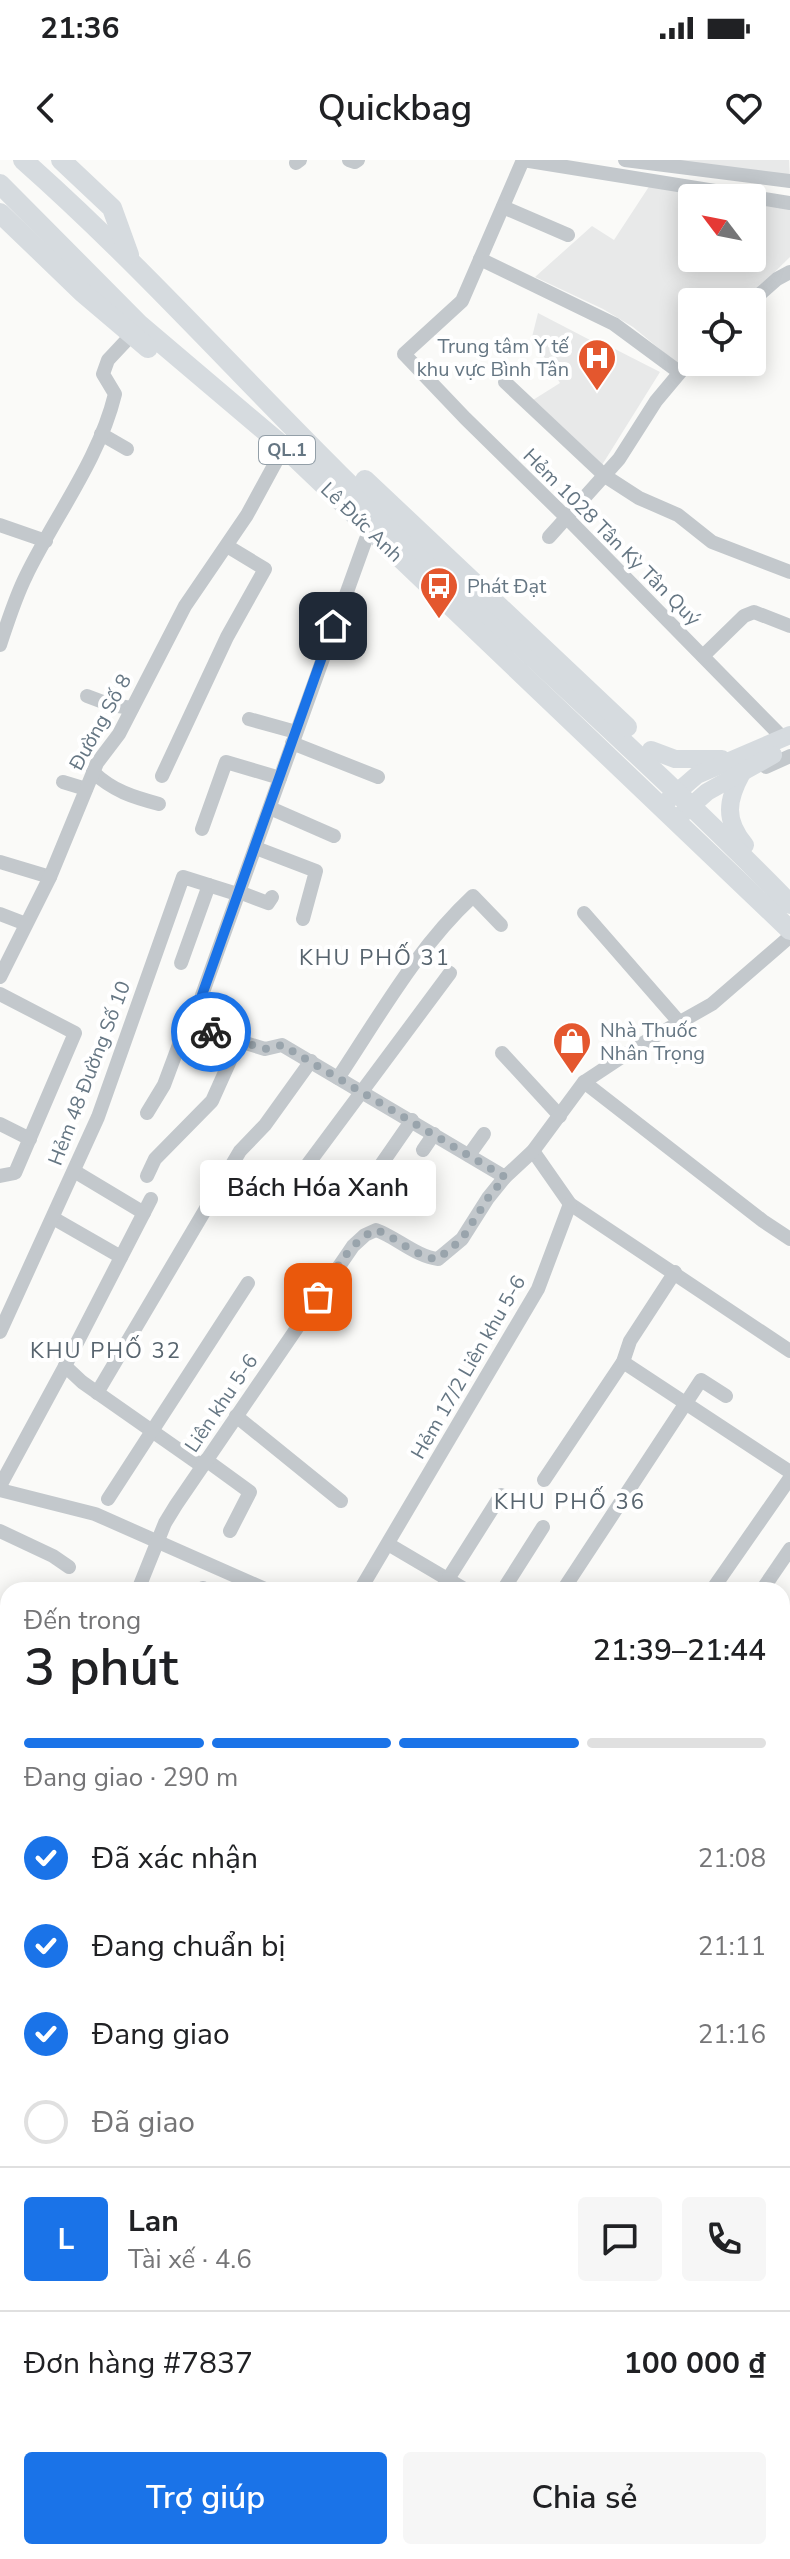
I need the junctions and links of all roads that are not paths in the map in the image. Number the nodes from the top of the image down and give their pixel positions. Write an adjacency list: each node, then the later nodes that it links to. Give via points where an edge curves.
1 (23, 160): 15 (highway, Lê Đức Anh / QL.1)
2 (61, 160): 15 (highway, Lê Đức Anh / QL.1, via 112,208)
3 (349, 160): 4 (street)
4 (358, 160)
5 (523, 160): 7 (street); 11 (street)
6 (625, 160): 8 (street)
7 (565, 163): 10 (street)
8 (790, 181)
9 (0, 184): 18 (highway, Lê Đức Anh / QL.1)
10 (790, 203)
11 (503, 207): 13 (street); 14 (street)
12 (0, 213): 18 (highway, Lê Đức Anh / QL.1, via 82,292)
13 (568, 235)
14 (480, 259): 19 (street, via 614,324); 27 (street, Hẻm 1028 Tân Kỳ Tân Quý, via 462,301 404,354)
15 (131, 263): 22 (highway, Lê Đức Anh / QL.1)
16 (790, 272): 17 (street)
17 (766, 289)
18 (136, 330): 23 (street, via 108,360 103,374 115,394); 25 (highway, Lê Đức Anh / QL.1)
19 (678, 371)
20 (678, 373): 26 (street)
21 (505, 382): 26 (street)
22 (281, 414): 35 (highway, Lê Đức Anh / QL.1, via 340,475); 35 (highway, Lê Đức Anh / QL.1, via 312,430)
23 (101, 434): 24 (street); 31 (street)
24 (127, 449)
25 (282, 451): 30 (highway, Lê Đức Anh / QL.1); 32 (street, Đường Số 8); 55 (highway, Lê Đức Anh / QL.1)
26 (605, 476): 27 (street); 33 (street, via 678,515 712,542)
27 (567, 518): 29 (street); 37 (street, Hẻm 1028 Tân Kỳ Tân Quý, via 672,636)
28 (0, 525): 31 (street)
29 (549, 537)
30 (366, 539): 42 (street); 72 (highway, Lê Đức Anh / QL.1, via 686,848)
31 (46, 541): 36 (street, via 21,587)
32 (227, 546): 39 (street, Đường Số 8, via 185,606); 47 (street, via 265,569)
33 (790, 572)
34 (790, 626): 37 (street, via 754,612)
35 (518, 631): 43 (highway, Lê Đức Anh / QL.1); 52 (highway, Lê Đức Anh / QL.1)
36 (0, 645)
37 (703, 656): 41 (street, Hẻm 1028 Tân Kỳ Tân Quý)
38 (87, 696): 39 (street)
39 (132, 708): 46 (street, Đường Số 8)
40 (249, 719): 42 (street)
41 (787, 736): 45 (main road)
42 (294, 738): 48 (street); 49 (street)
43 (651, 750): 45 (main road, via 675,759); 52 (highway, Lê Đức Anh / QL.1)
44 (790, 756): 45 (street, via 759,770)
45 (747, 762): 52 (main road, via 702,773); 59 (main road, via 728,815)
46 (93, 772): 51 (street, Đường Số 8); 53 (street, via 119,792)
47 (162, 776)
48 (378, 777)
49 (280, 778): 54 (street); 56 (street, via 226,762)
50 (63, 782): 51 (street)
51 (86, 789): 61 (street, Đường Số 8)
52 (688, 795): 55 (main road); 59 (highway, Lê Đức Anh / QL.1)
53 (159, 804)
54 (270, 808): 57 (street); 58 (street)
55 (667, 815): 72 (highway, Lê Đức Anh / QL.1)
56 (202, 829)
57 (334, 836)
58 (256, 848): 64 (street); 69 (street, via 316,871)
59 (742, 848): 63 (highway, Lê Đức Anh / QL.1); 66 (highway, Lê Đức Anh / QL.1)
60 (0, 862): 61 (street)
61 (50, 877): 70 (street, Đường Số 8)
62 (209, 885): 64 (street, Hẻm 48 Đường Số 10); 73 (street); 96 (street, Hẻm 48 Đường Số 10, via 183,877)
63 (790, 889)
64 (238, 893): 65 (street, Hẻm 48 Đường Số 10, via 268,903); 78 (street, via 202,995)
65 (272, 897)
66 (790, 904)
67 (584, 913): 77 (street)
68 (0, 914): 70 (street)
69 (303, 919)
70 (26, 924): 75 (street, Đường Số 8)
71 (501, 925): 82 (street, via 473,896 445,922)
72 (789, 937): 77 (street, Liên khu 5-6, via 734,988)
73 (181, 963)
74 (450, 973): 84 (street)
75 (0, 977)
76 (0, 994): 91 (street, via 75,1033)
77 (680, 1023): 83 (street, Liên khu 5-6)
78 (210, 1032): 79 (street); 85 (street, via 186,1026 164,1085)
79 (238, 1043): 81 (street, via 265,1049 282,1045); 98 (street, via 212,1101 155,1159)
80 (502, 1053): 86 (street)
81 (311, 1061): 82 (street); 113 (street, via 240,1151)
82 (338, 1078): 84 (street)
83 (584, 1082): 86 (street, Liên khu 5-6); 105 (street)
84 (360, 1092): 87 (street); 95 (street)
85 (147, 1113)
86 (560, 1116): 93 (street, Liên khu 5-6)
87 (412, 1120): 89 (street); 100 (street)
88 (0, 1124): 91 (street)
89 (434, 1134): 92 (street); 94 (street)
90 (484, 1134): 94 (street)
91 (30, 1139): 97 (street, via 15,1173)
92 (423, 1150)
93 (533, 1151): 99 (street, Liên khu 5-6); 102 (street)
94 (469, 1155): 99 (street)
95 (305, 1168)
96 (74, 1171): 103 (street); 104 (street, Hẻm 48 Đường Số 10)
97 (0, 1176)
98 (147, 1176)
99 (505, 1177): 116 (street, Liên khu 5-6, via 462,1239 438,1259 376,1230 365,1235)
100 (358, 1198)
101 (151, 1199): 103 (street)
102 (570, 1204): 107 (street); 130 (street, Hẻm 17/2 Liên khu 5-6, via 538,1289)
103 (144, 1213): 106 (street)
104 (53, 1218): 106 (street); 109 (street, Hẻm 48 Đường Số 10)
105 (790, 1239)
106 (121, 1257): 112 (street)
107 (675, 1272): 110 (street); 111 (street, via 630,1341)
108 (248, 1283): 117 (street)
109 (0, 1332)
110 (790, 1351)
111 (623, 1362): 115 (street); 121 (street)
112 (65, 1366): 113 (street); 122 (street)
113 (97, 1393): 117 (street)
114 (726, 1396): 115 (street, via 701,1380)
115 (684, 1403): 119 (street); 139 (street)
116 (236, 1416): 118 (street, Liên khu 5-6); 125 (street)
117 (151, 1430): 118 (street); 124 (street)
118 (204, 1463): 128 (street, via 250,1492); 129 (street, Liên khu 5-6)
119 (790, 1472)
120 (790, 1478): 140 (street)
121 (544, 1480)
122 (0, 1488): 129 (street, via 81,1510)
123 (501, 1495): 137 (street)
124 (108, 1499)
125 (341, 1501)
126 (543, 1527): 138 (street)
127 (0, 1531): 132 (street)
128 (230, 1531)
129 (157, 1541): 133 (street, Liên khu 5-6); 134 (street)
130 (388, 1544): 135 (street, Hẻm 17/2 Liên khu 5-6); 136 (street)
131 (790, 1549): 141 (street)
132 (69, 1567)
133 (141, 1582)
134 (249, 1582)
135 (365, 1582)
136 (441, 1582)
137 (445, 1582)
138 (508, 1582)
139 (568, 1582)
140 (718, 1582)
141 (767, 1582)

